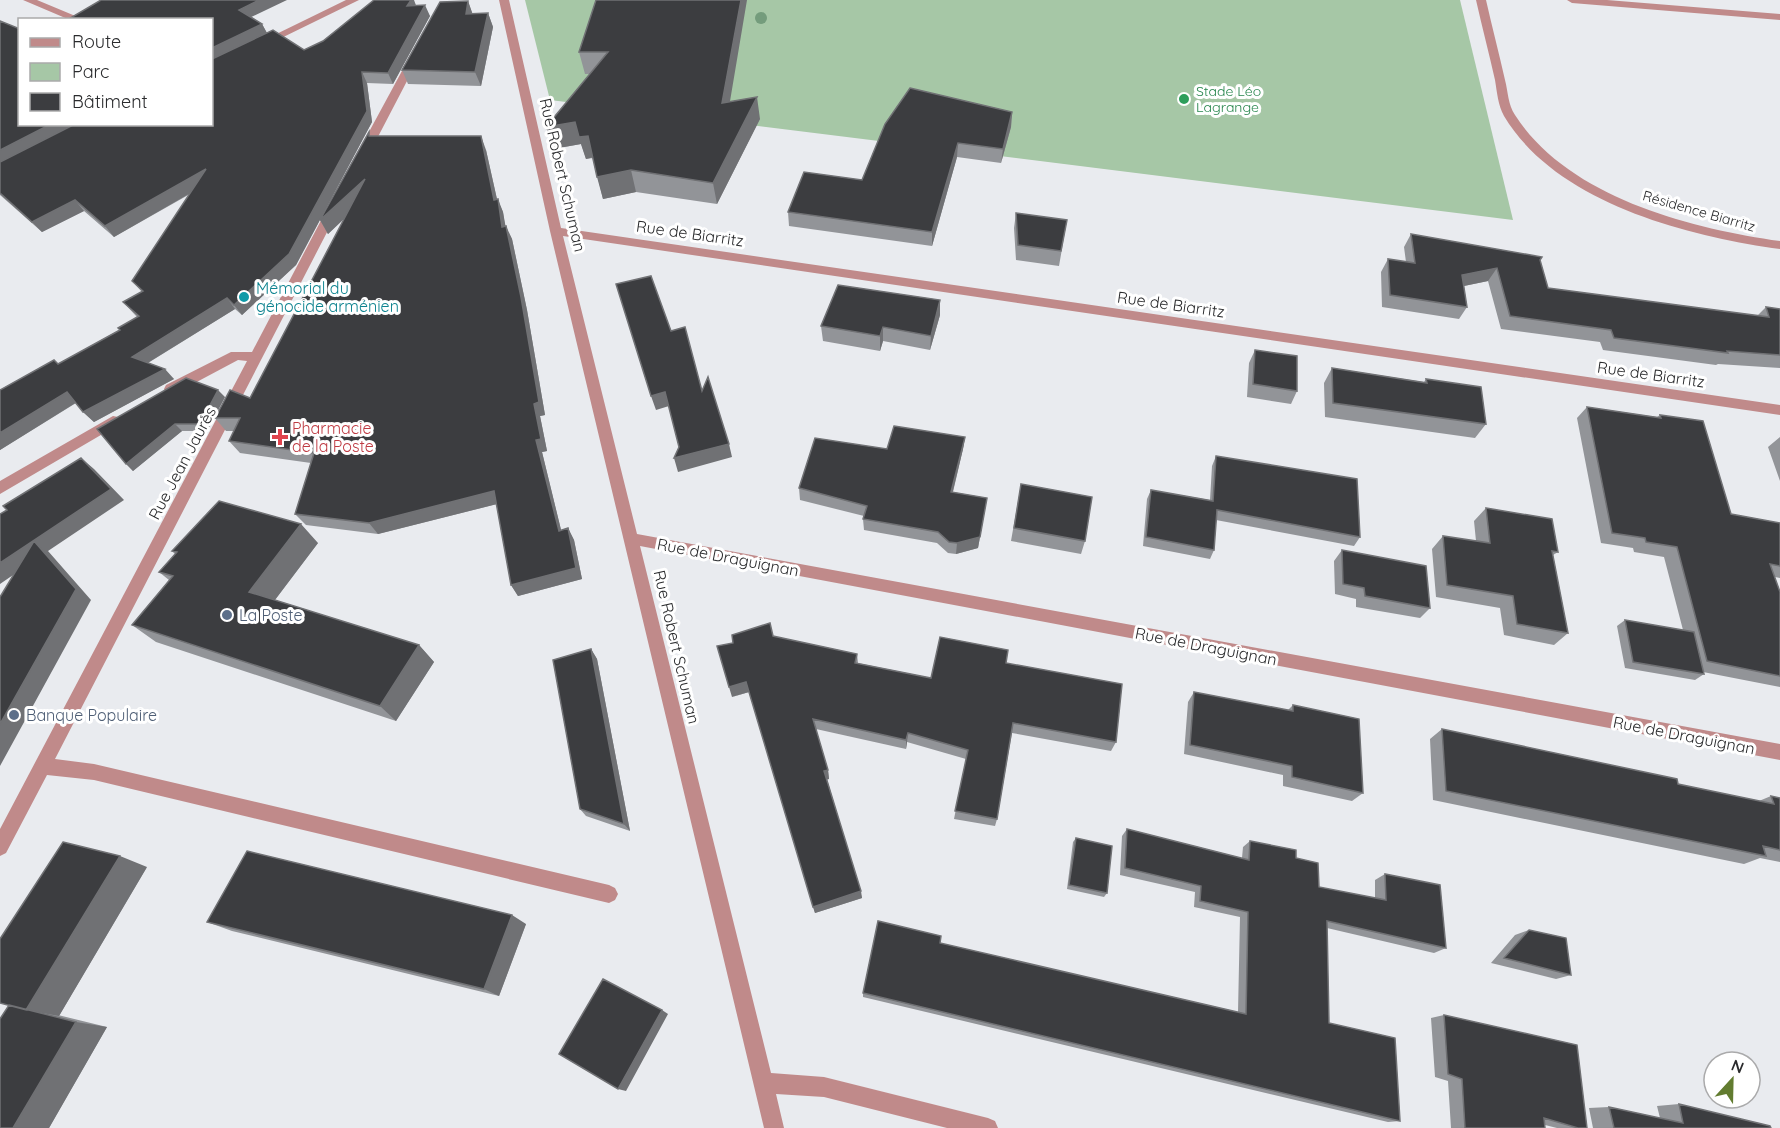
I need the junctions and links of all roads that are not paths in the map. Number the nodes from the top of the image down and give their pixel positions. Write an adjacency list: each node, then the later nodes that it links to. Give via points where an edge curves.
1 (28, 0): 7 (street)
2 (354, 0): 9 (street)
3 (504, 0): 12 (street, Rue Robert Schuman)
4 (1481, 0): 13 (street, Résidence Biarritz, via 1508,113 1531,143 1576,179 1643,214 1740,241)
5 (1572, 0): 6 (street)
6 (1780, 17)
7 (75, 18)
8 (422, 44): 10 (street)
9 (252, 49)
10 (355, 167)
11 (339, 198): 14 (street, Rue Jean Jaurès)
12 (556, 231): 16 (street, Rue de Biarritz); 19 (street, Rue Robert Schuman)
13 (1780, 245)
14 (255, 357): 15 (street, via 236,355); 21 (street, Rue Jean Jaurès)
15 (157, 397)
16 (1780, 410)
17 (126, 414): 18 (street)
18 (0, 488)
19 (633, 539): 20 (street, Rue de Draguignan); 24 (street, Rue Robert Schuman)
20 (1780, 752)
21 (42, 766): 22 (street, Rue Jean Jaurès); 23 (street, via 94,772)
22 (0, 847)
23 (609, 894)
24 (764, 1083): 25 (street, Rue Robert Schuman); 26 (street, via 824,1088)
25 (774, 1128)
26 (988, 1128)

